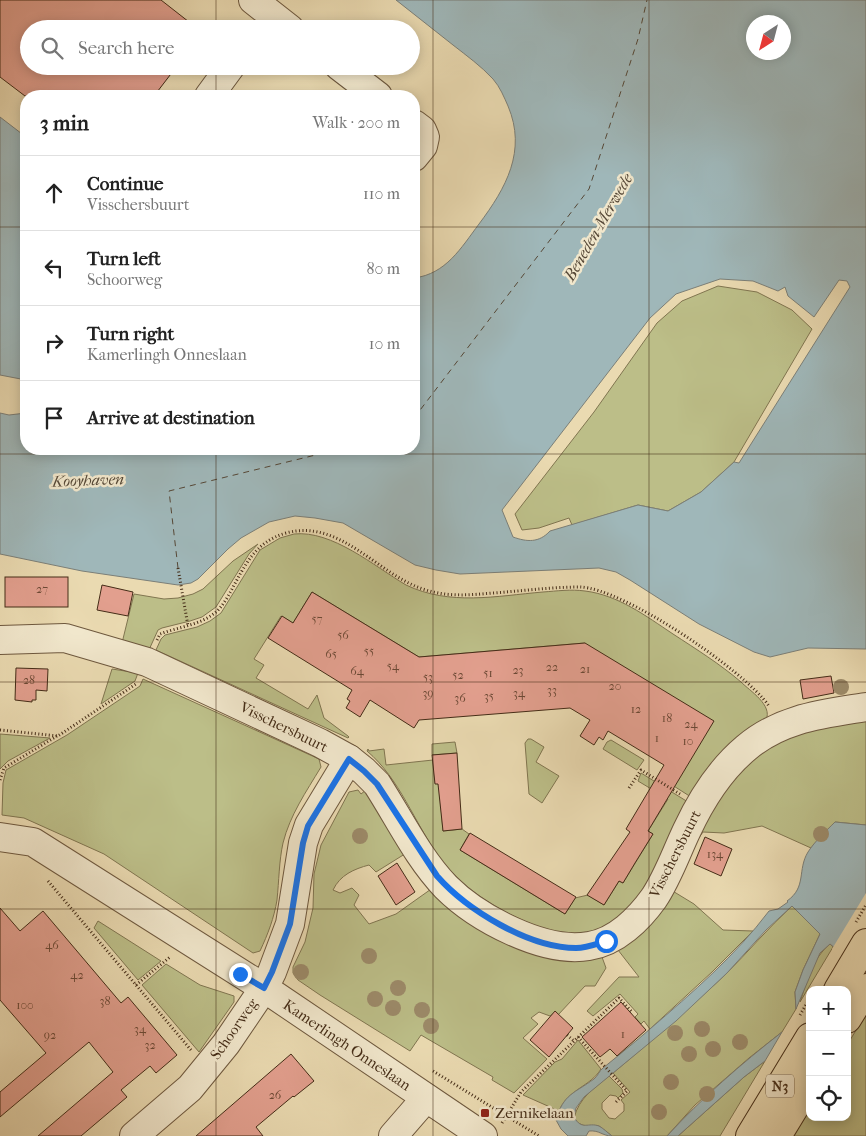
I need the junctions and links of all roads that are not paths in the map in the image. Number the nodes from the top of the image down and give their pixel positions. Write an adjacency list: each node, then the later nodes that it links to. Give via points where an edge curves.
1 (224, 75): 3 (street)
2 (351, 75): 4 (street)
3 (213, 90)
4 (370, 90)
5 (420, 128): 6 (street, via 425,137)
6 (420, 149)
7 (0, 640): 9 (street, Visschersbuurt, via 65,638 147,662)
8 (866, 708): 9 (street, Visschersbuurt, via 797,720 760,737 719,777 700,806 663,882 644,910 629,926 606,941 575,948 521,934 461,900 437,876 377,784)
9 (349, 759): 13 (street, Schoorweg, via 308,826 290,924)
10 (0, 837): 13 (street, Kamerlingh Onneslaan, via 33,842)
11 (866, 943): 12 (main road)
12 (840, 986)
13 (264, 988): 18 (street, Kamerlingh Onneslaan); 20 (street, Schoorweg, via 226,1044 190,1088)
14 (866, 988): 15 (main road)
15 (851, 1013)
16 (806, 1043): 22 (main road, N3)
17 (806, 1089): 23 (main road, N3)
18 (426, 1098): 19 (street, Kamerlingh Onneslaan); 21 (street)
19 (492, 1130)
20 (134, 1136)
21 (393, 1136)
22 (750, 1136)
23 (777, 1136)

